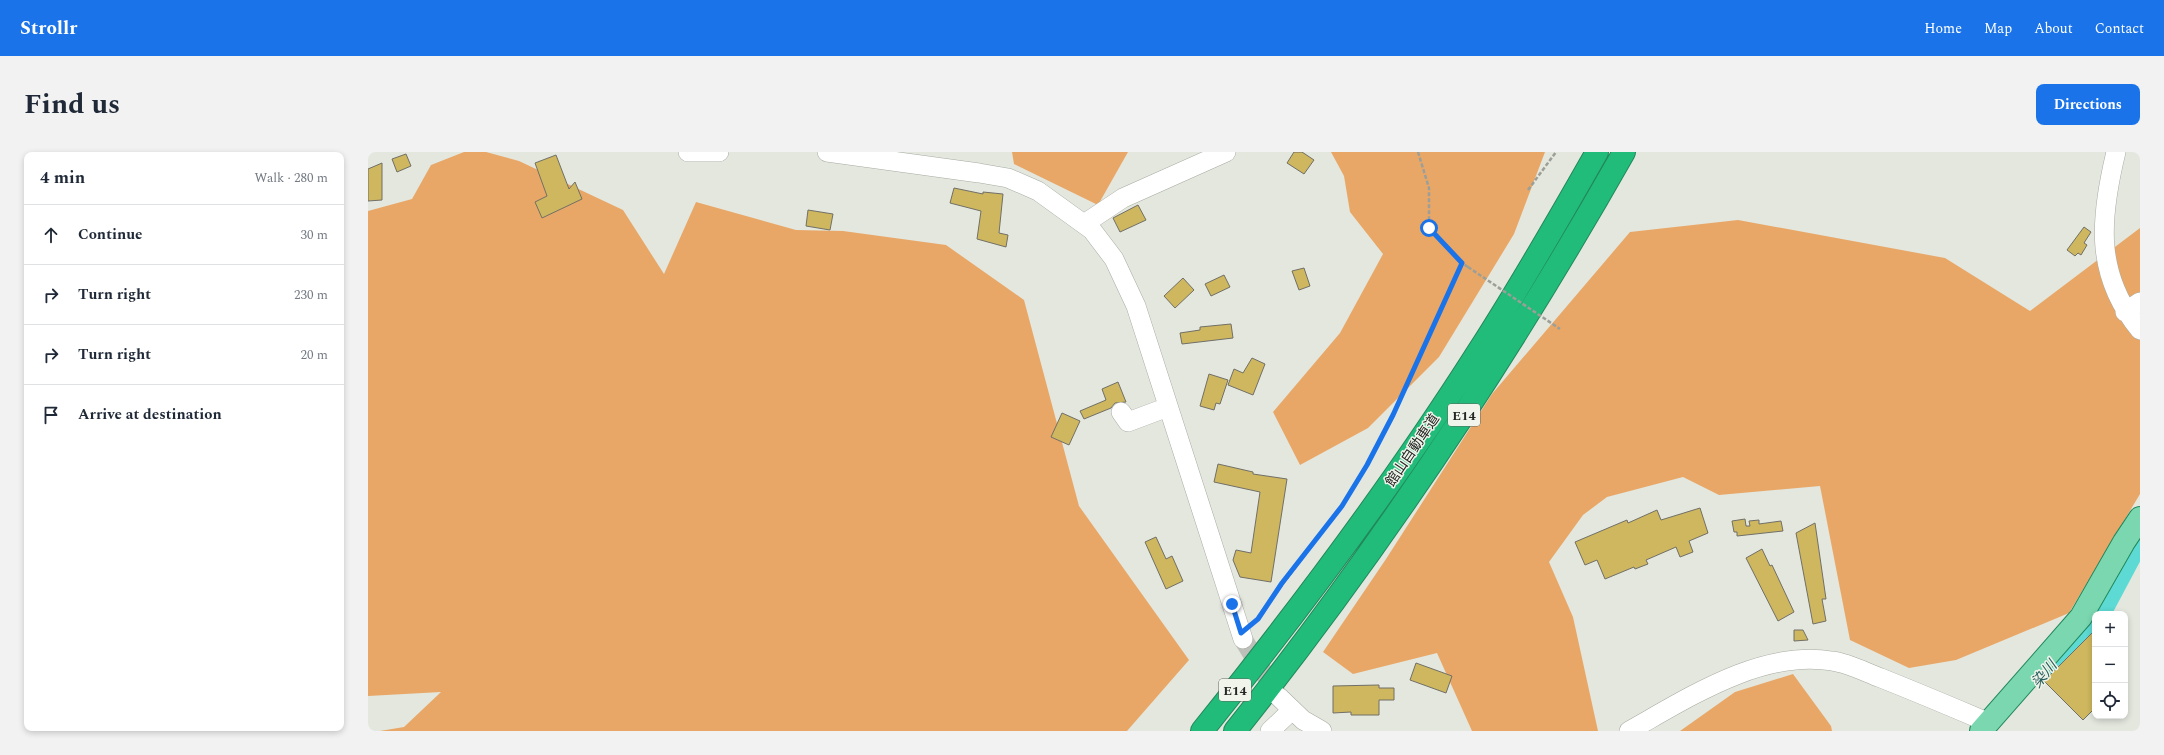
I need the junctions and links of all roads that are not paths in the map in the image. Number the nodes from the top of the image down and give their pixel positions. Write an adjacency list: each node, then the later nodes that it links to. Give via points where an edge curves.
1 (688, 152): 2 (street)
2 (719, 152)
3 (827, 152): 8 (street, via 1008,178 1038,191)
4 (1226, 152): 8 (street, via 1123,198)
5 (1597, 152): 18 (highway, 館山自動車道 / E14, via 1478,352 1383,493 1268,649)
6 (1624, 152): 19 (highway, 館山自動車道 / E14, via 1568,252 1484,385 1392,521 1286,667)
7 (2116, 152): 9 (street, via 2107,188 2104,235 2111,284)
8 (1084, 224): 11 (street, via 1092,230 1125,278)
9 (2132, 307): 10 (street)
10 (2140, 330)
11 (1168, 407): 12 (street, via 1128,422); 14 (street)
12 (1121, 412)
13 (2140, 518): 17 (main road, via 2081,617)
14 (1242, 636)
15 (1279, 697): 16 (street)
16 (1291, 711): 20 (street); 21 (street)
17 (1984, 727): 22 (street, via 1906,688 1833,661 1804,659 1752,668 1683,700)
18 (1202, 731)
19 (1235, 731)
20 (1270, 731)
21 (1322, 731)
22 (1629, 731)

